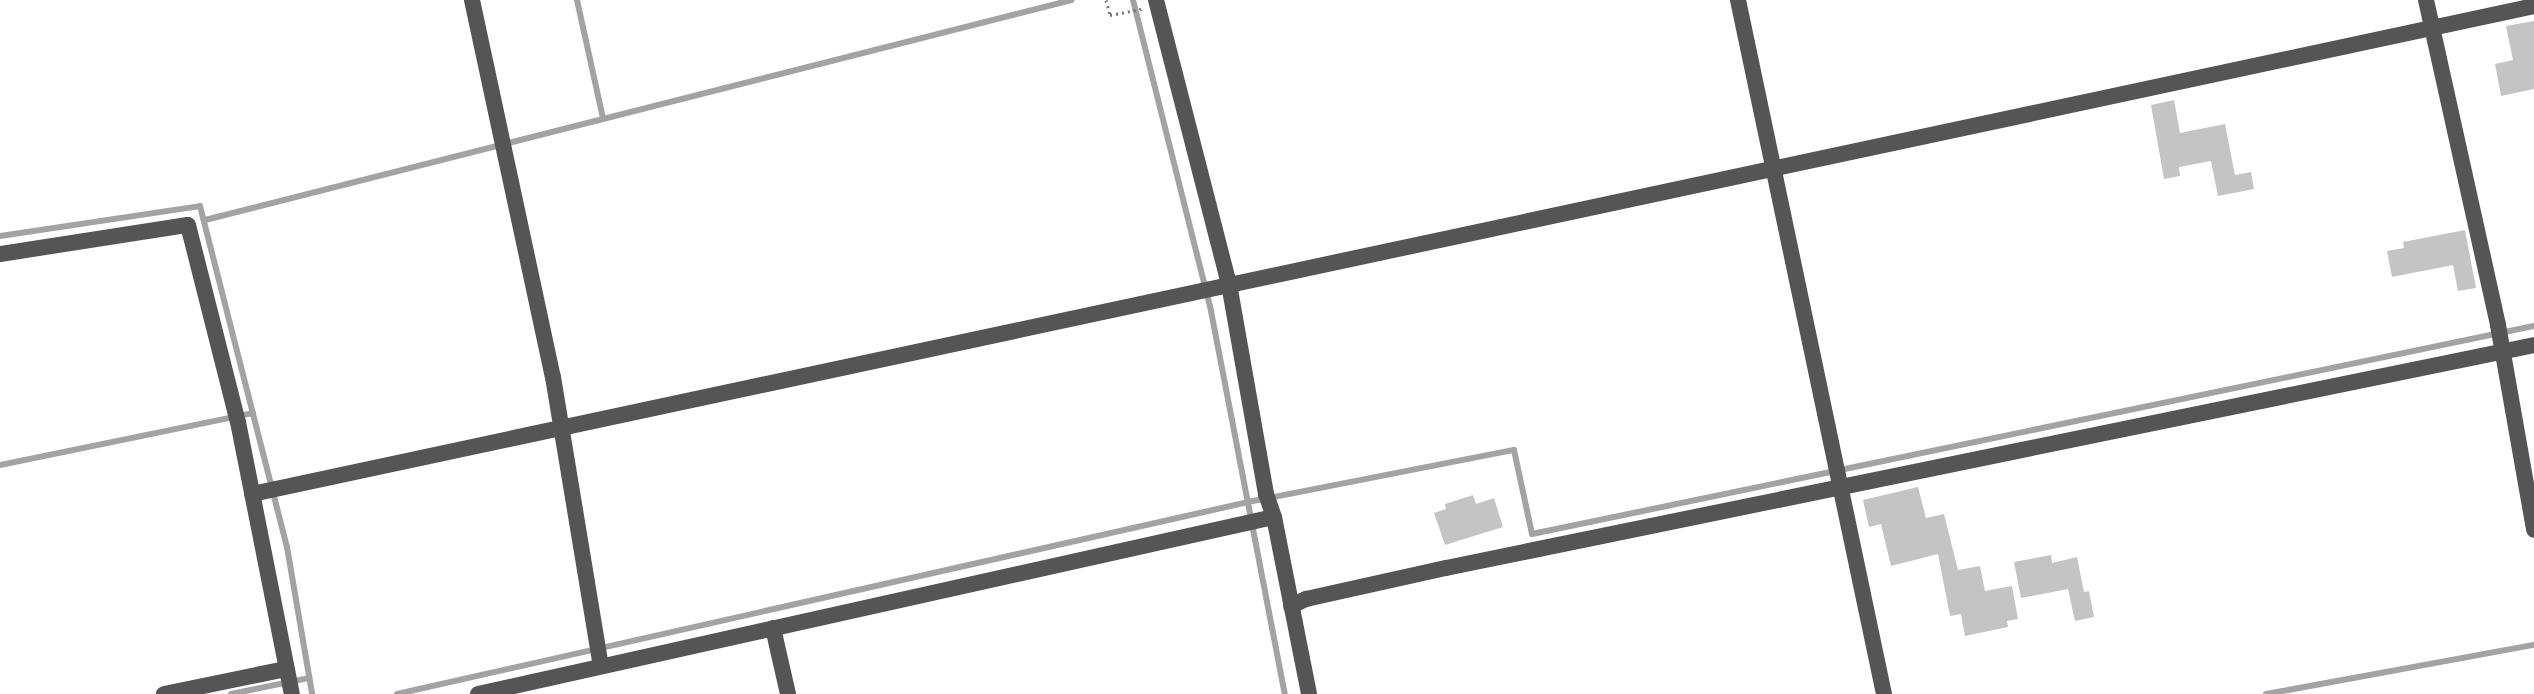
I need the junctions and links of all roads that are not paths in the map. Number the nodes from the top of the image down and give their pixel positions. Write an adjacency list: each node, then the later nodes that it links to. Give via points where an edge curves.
1 (472, 0): 12 (street)
2 (1738, 0): 7 (street)
3 (2426, 0): 6 (street)
4 (1149, 4): 9 (street)
5 (2534, 6): 6 (street)
6 (2432, 29): 7 (street); 10 (street)
7 (1774, 168): 9 (street); 13 (street)
8 (0, 254): 14 (street, via 188,225 236,417)
9 (1229, 284): 12 (street); 15 (street)
10 (2501, 340): 11 (street); 13 (street); 16 (street)
11 (2534, 345)
12 (560, 426): 14 (street); 19 (street)
13 (1841, 484): 17 (street); 25 (street)
14 (266, 490): 20 (street)
15 (1263, 512): 17 (street); 18 (street)
16 (2534, 530)
17 (1291, 606): 24 (street)
18 (773, 628): 19 (street); 23 (street)
19 (600, 654): 22 (street)
20 (289, 681): 21 (street)
21 (164, 694)
22 (478, 694)
23 (788, 694)
24 (1309, 694)
25 (1884, 694)

